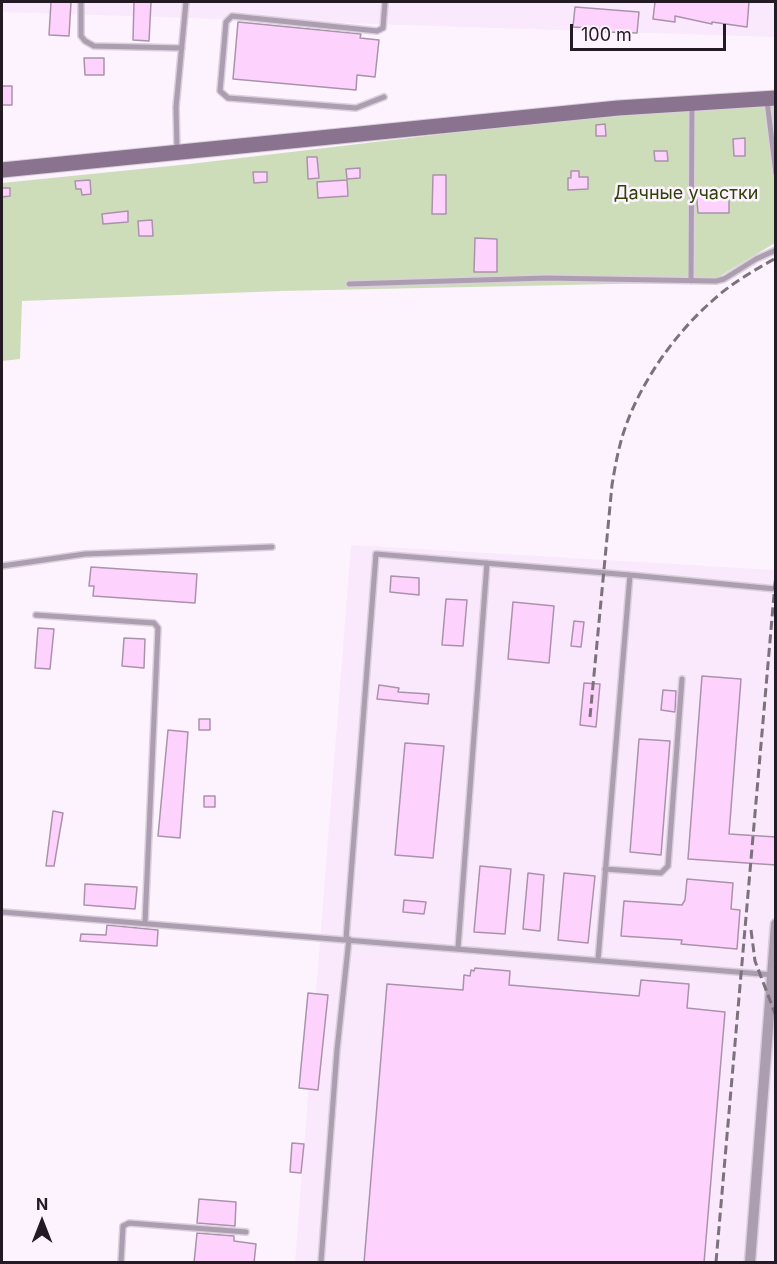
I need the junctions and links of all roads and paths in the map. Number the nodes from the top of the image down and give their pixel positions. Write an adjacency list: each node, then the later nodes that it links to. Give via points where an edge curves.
1 (81, 2): 4 (lane, via 81,36 94,46)
2 (186, 2): 4 (lane)
3 (385, 2): 5 (lane, via 383,28 377,30 232,16 226,22 220,91 228,98 356,108)
4 (182, 48): 8 (lane, via 176,107)
5 (384, 97)
6 (771, 99): 7 (main road); 10 (lane)
7 (692, 104): 8 (main road, via 618,108); 12 (lane)
8 (177, 153): 9 (main road)
9 (2, 170)
10 (776, 174)
11 (776, 250): 12 (lane, via 724,279)
12 (691, 281): 13 (lane, via 546,278)
13 (349, 284)
14 (272, 547): 16 (lane, via 85,554)
15 (487, 563): 17 (lane); 25 (lane, via 376,554); 26 (lane)
16 (2, 566)
17 (630, 574): 18 (lane); 21 (lane)
18 (776, 589)
19 (36, 615): 23 (lane, via 154,623 158,628)
20 (681, 679): 21 (lane, via 668,866 661,873)
21 (604, 869): 27 (lane)
22 (2, 912): 23 (lane)
23 (145, 923): 25 (lane)
24 (776, 924): 28 (street)
25 (347, 939): 26 (lane); 31 (lane)
26 (458, 948): 27 (lane)
27 (598, 960): 28 (lane)
28 (774, 975): 32 (street)
29 (246, 1232): 30 (lane, via 129,1223 123,1226)
30 (121, 1263)
31 (321, 1263)
32 (750, 1263)

